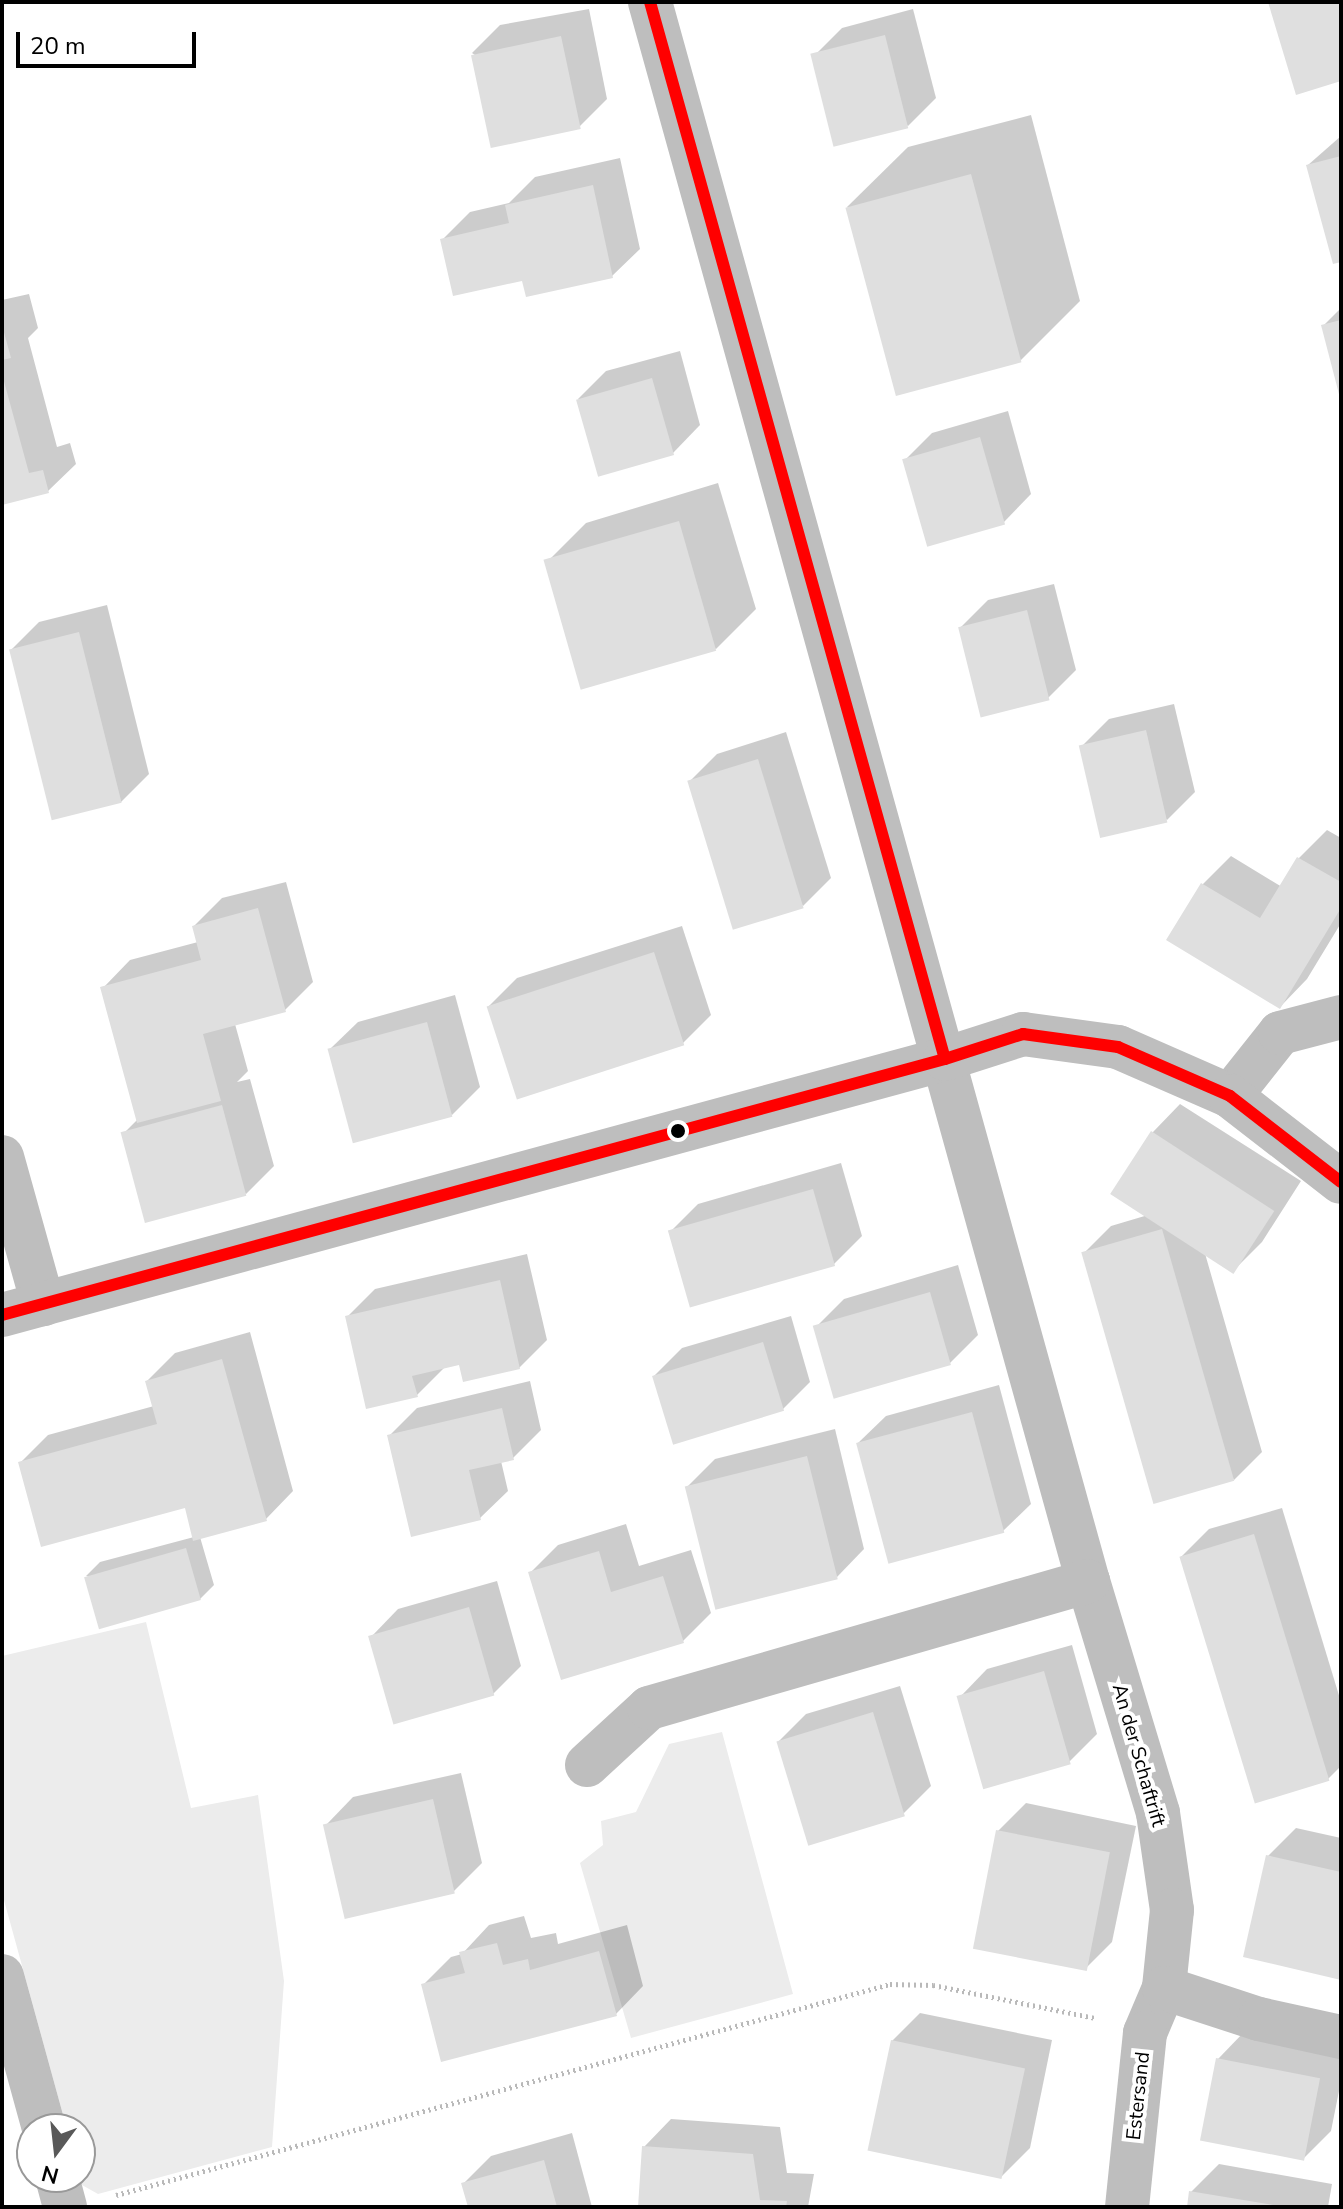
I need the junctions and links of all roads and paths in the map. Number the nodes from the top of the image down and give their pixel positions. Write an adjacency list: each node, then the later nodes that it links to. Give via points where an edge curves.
1 (650, 2): 3 (street, An der Schaftrift)
2 (1341, 1017): 4 (street, via 1280,1033)
3 (945, 1059): 4 (street, via 1023,1034 1118,1047); 7 (street); 9 (street, An der Schaftrift)
4 (1230, 1096): 6 (street)
5 (2, 1157): 7 (street)
6 (1341, 1182)
7 (43, 1304): 8 (street)
8 (2, 1315)
9 (1088, 1581): 10 (street, via 649,1708); 12 (street, An der Schaftrift, via 1158,1813 1172,1910)
10 (587, 1765)
11 (2, 1976): 15 (street)
12 (1164, 1988): 13 (street, Estersand); 14 (street, via 1259,2019)
13 (1145, 2033): 16 (path, via 933,1985 890,1984); 17 (street, Estersand)
14 (1341, 2037)
15 (40, 2113)
16 (83, 2203)
17 (1127, 2207)

